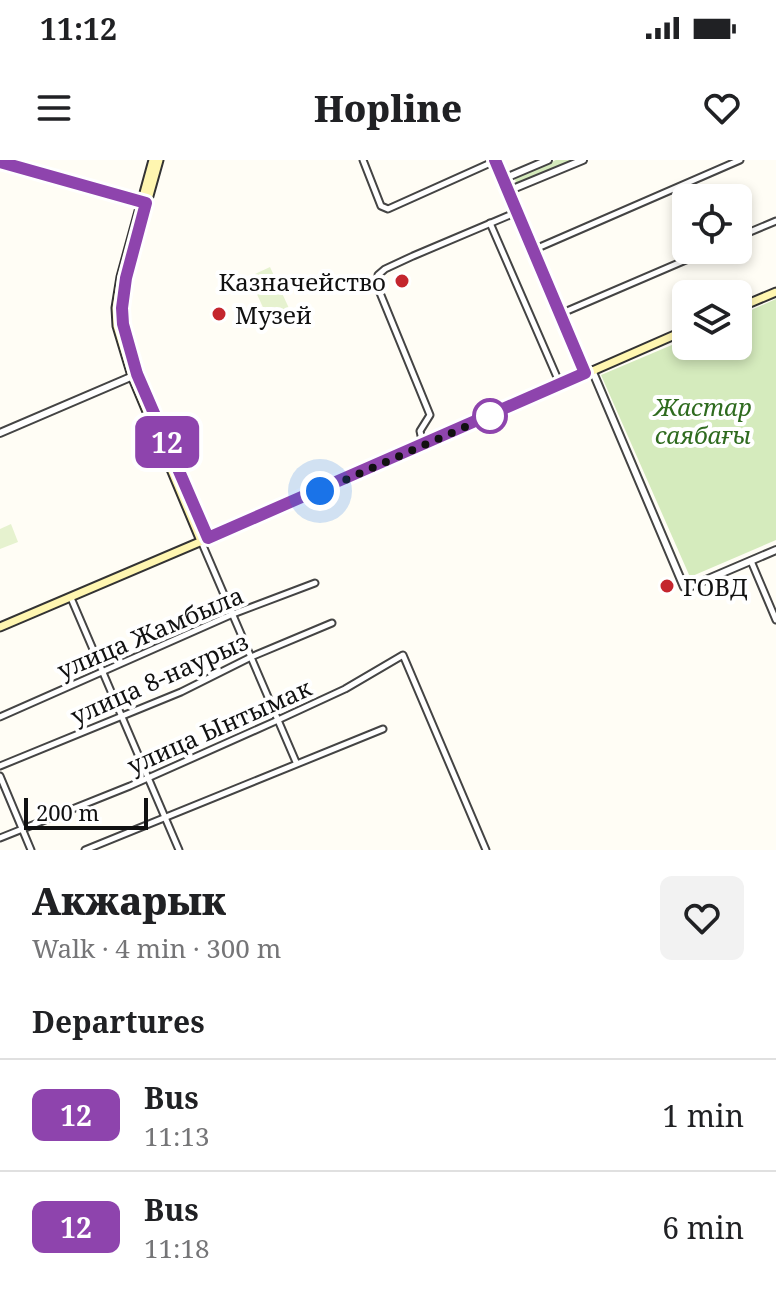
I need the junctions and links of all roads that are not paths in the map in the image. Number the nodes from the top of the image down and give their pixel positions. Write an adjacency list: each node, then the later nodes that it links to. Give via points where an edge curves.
1 (153, 160): 11 (main road)
2 (159, 160): 11 (main road)
3 (363, 160): 4 (street, via 381,206 388,209)
4 (495, 160): 9 (main road)
5 (548, 160): 9 (street)
6 (583, 160): 10 (street)
7 (740, 160): 16 (street)
8 (0, 162): 11 (street)
9 (503, 179): 10 (main road)
10 (508, 191): 12 (main road)
11 (144, 202): 23 (main road, via 116,308 121,343)
12 (517, 212): 14 (street); 16 (main road)
13 (776, 221): 15 (street)
14 (490, 223): 24 (street); 26 (street, via 385,269 376,279 430,415 420,431)
15 (752, 231)
16 (533, 250): 20 (main road)
17 (676, 264): 20 (street)
18 (776, 292): 19 (main road)
19 (752, 302)
20 (560, 314): 22 (main road)
21 (672, 336): 22 (main road)
22 (588, 372): 24 (main road); 29 (street, via 643,487 681,584 687,588)
23 (134, 375): 25 (street); 27 (main road)
24 (560, 384): 26 (main road)
25 (0, 433)
26 (423, 445): 27 (main road)
27 (204, 539): 31 (main road); 32 (street)
28 (776, 550): 29 (street)
29 (751, 561): 33 (street)
30 (315, 583): 32 (street, улица Жамбыла)
31 (71, 598): 35 (main road); 37 (street)
32 (233, 614): 36 (street); 37 (street, улица Жамбыла)
33 (776, 620)
34 (332, 623): 36 (street, улица 8-наурыз)
35 (0, 627)
36 (251, 657): 38 (street, улица 8-наурыз); 40 (street)
37 (102, 672): 38 (street); 39 (street, улица Жамбыла)
38 (121, 716): 43 (street, улица 8-наурыз); 45 (street)
39 (0, 717)
40 (278, 720): 42 (street); 45 (street, улица Ынтымак); 52 (street, улица Ынтымак, via 403,655)
41 (383, 729): 42 (street)
42 (296, 762): 46 (street)
43 (0, 766)
44 (0, 776): 47 (street)
45 (148, 778): 46 (street); 47 (street, улица Ынтымак)
46 (165, 818): 50 (street); 51 (street)
47 (23, 829): 48 (street, улица Ынтымак); 49 (street)
48 (0, 838)
49 (31, 850)
50 (85, 850)
51 (179, 850)
52 (486, 850)

